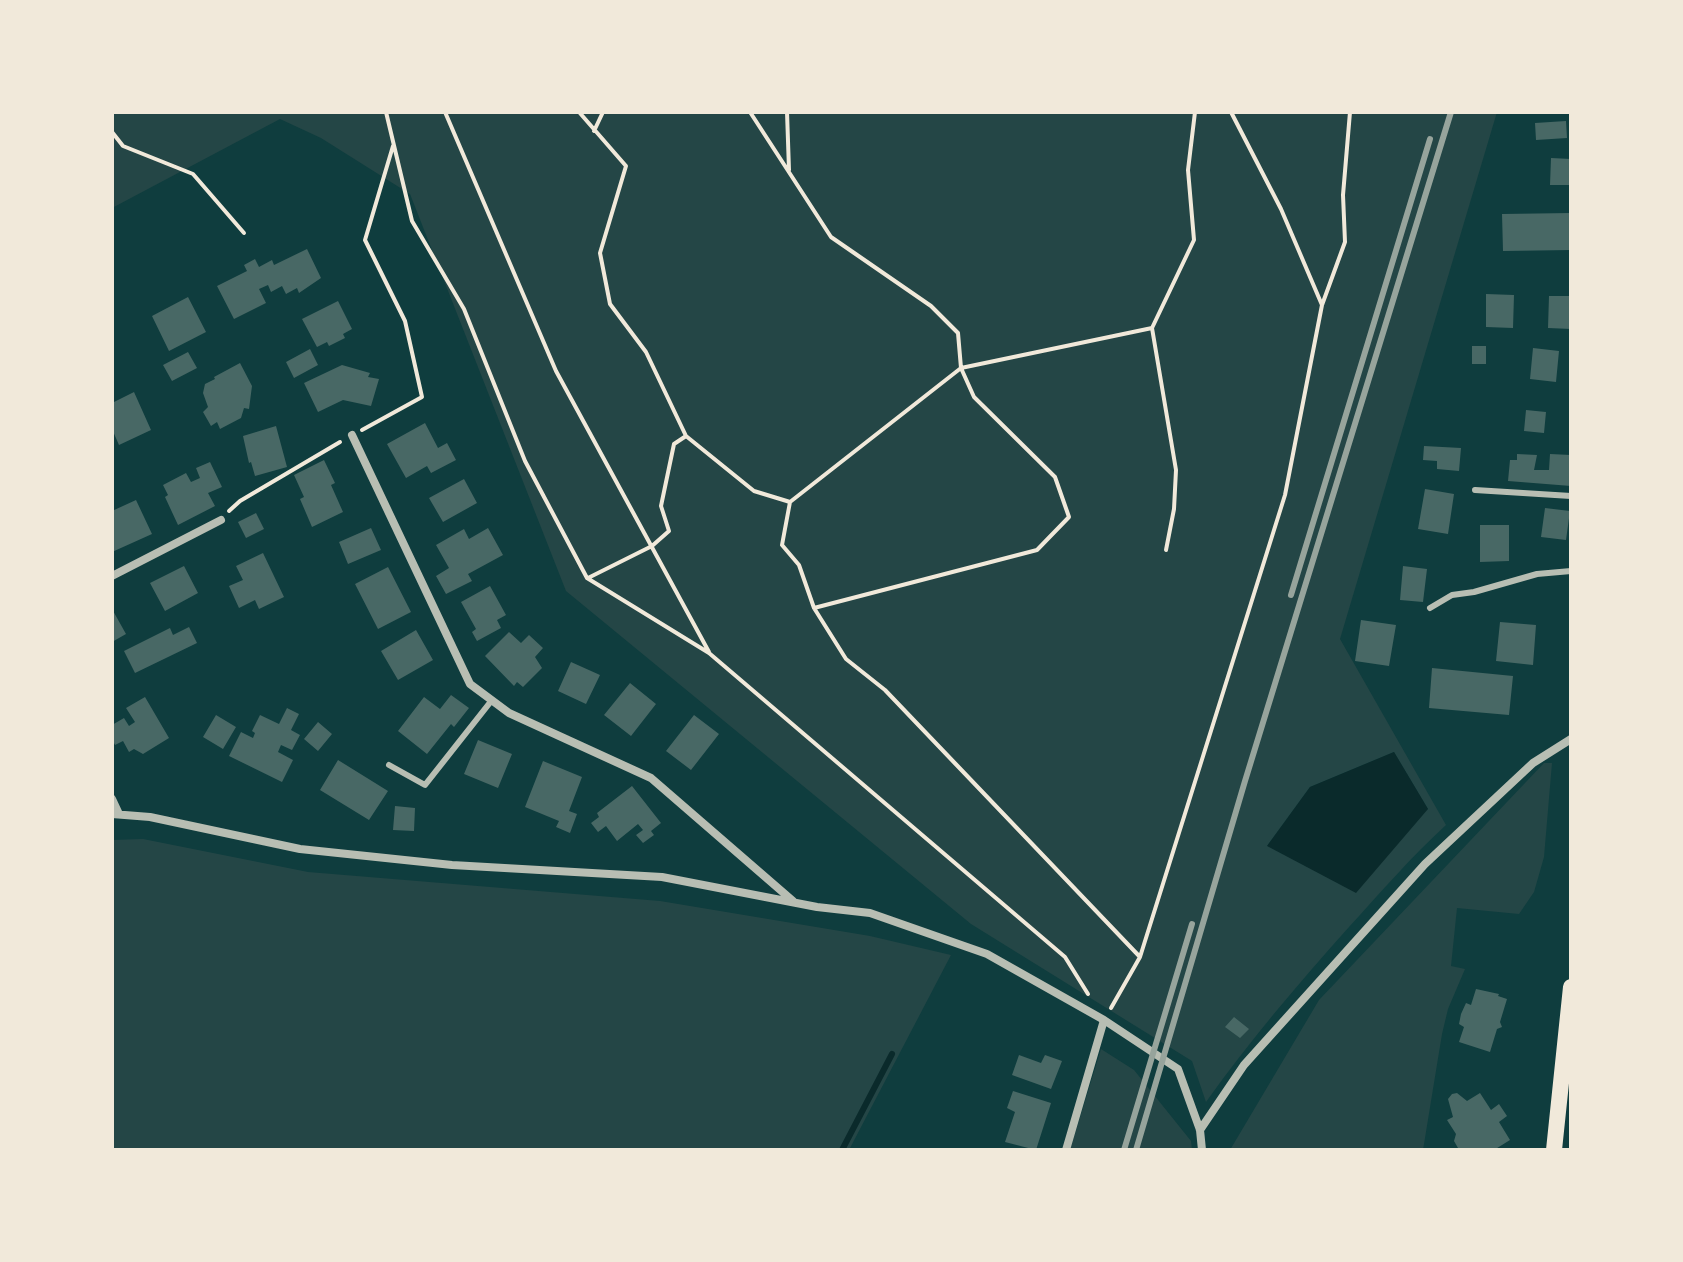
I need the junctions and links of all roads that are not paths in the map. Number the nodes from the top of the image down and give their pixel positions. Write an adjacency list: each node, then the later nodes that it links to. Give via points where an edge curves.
1 (352, 435): 8 (street, via 470,684)
2 (1475, 490): 3 (lane)
3 (1571, 496)
4 (221, 520): 6 (street)
5 (1571, 571): 7 (lane, via 1452,595)
6 (112, 576)
7 (1430, 608)
8 (492, 700): 10 (lane, via 425,785); 13 (street, via 509,713 651,778)
9 (1571, 739): 16 (street, via 1533,763 1425,864 1244,1065)
10 (389, 765)
11 (112, 799): 12 (street)
12 (116, 814): 13 (street, via 300,849 452,865 662,877)
13 (794, 902): 15 (street, via 870,913 987,954)
14 (1571, 987): 19 (main road)
15 (1104, 1020): 16 (street, via 1178,1069); 17 (street)
16 (1200, 1130): 18 (street)
17 (1066, 1150)
18 (1202, 1150)
19 (1554, 1150)

